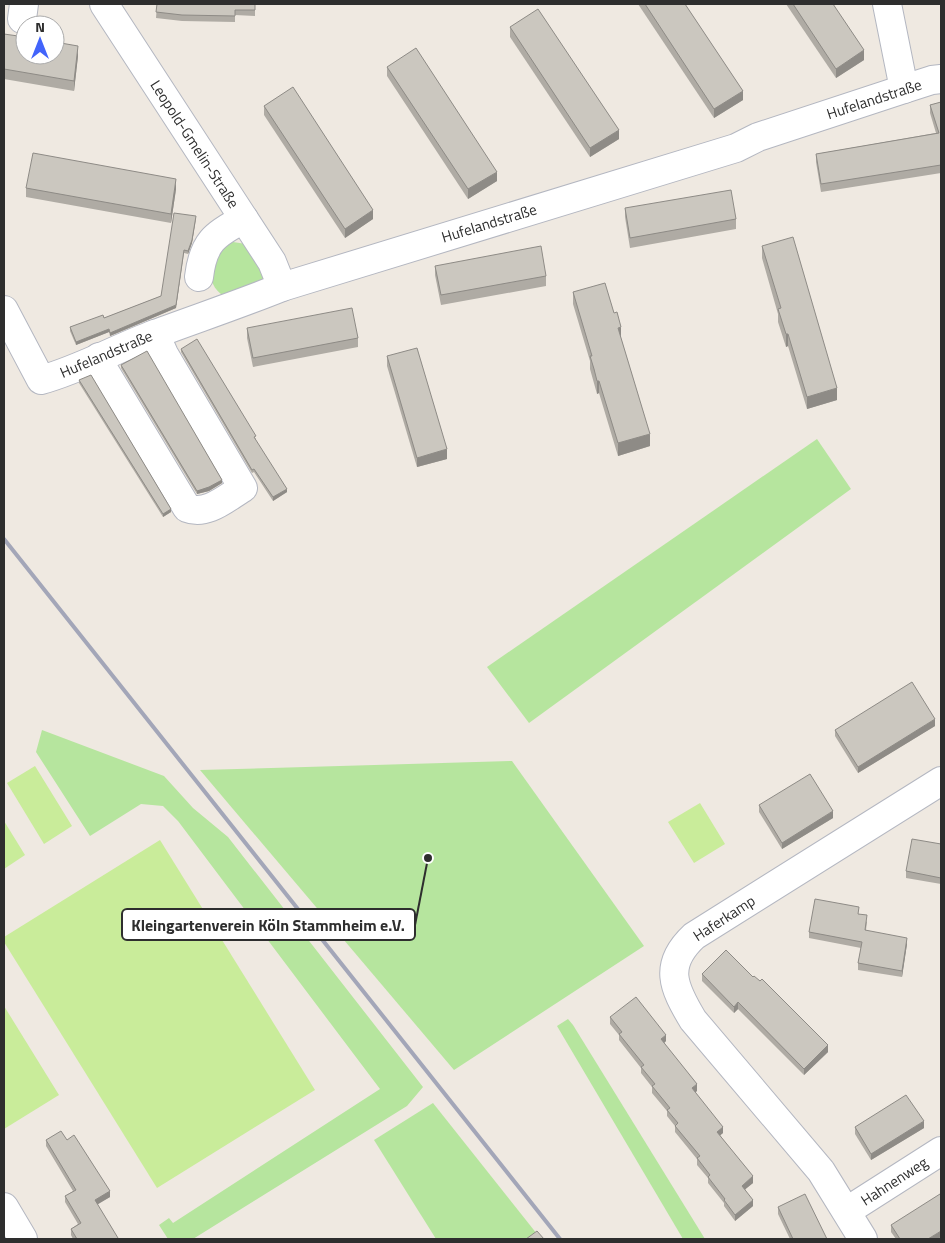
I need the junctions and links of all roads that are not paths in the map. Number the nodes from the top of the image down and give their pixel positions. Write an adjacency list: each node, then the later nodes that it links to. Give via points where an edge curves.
1 (104, 4): 5 (street, Leopold-Gmelin-Straße)
2 (887, 4): 4 (street)
3 (941, 79): 4 (street, Hufelandstraße)
4 (904, 89): 7 (street, Hufelandstraße, via 758,137 736,148)
5 (244, 219): 6 (street, via 209,242); 7 (street, Leopold-Gmelin-Straße, via 272,262)
6 (199, 277)
7 (282, 287): 9 (street, Hufelandstraße)
8 (4, 310): 10 (street, Hufelandstraße, via 41,380 67,373)
9 (155, 334): 10 (street, Hufelandstraße); 10 (street, via 243,488 206,510 187,508)
10 (99, 357)
11 (941, 781): 14 (street, Haferkamp, via 694,936 676,956 675,984 693,1020 821,1171)
12 (941, 1151): 14 (street, Hahnenweg)
13 (4, 1207): 15 (street)
14 (847, 1211): 16 (street, Haferkamp)
15 (24, 1239)
16 (863, 1239)

